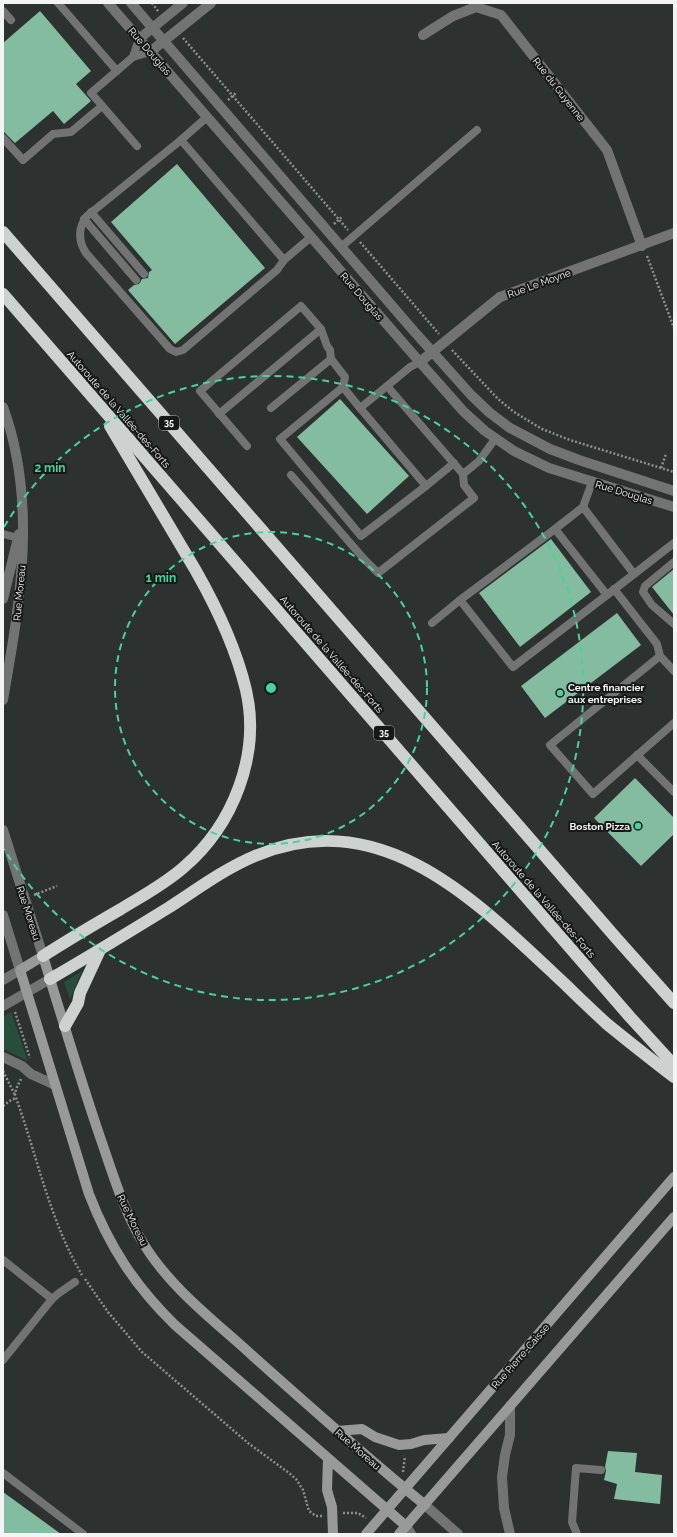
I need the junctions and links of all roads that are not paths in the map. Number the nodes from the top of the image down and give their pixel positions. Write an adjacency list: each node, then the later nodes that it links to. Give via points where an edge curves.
1 (58, 3): 14 (lane)
2 (108, 3): 10 (street, Rue Douglas)
3 (131, 3): 8 (street, Rue Douglas)
4 (183, 3): 8 (street)
5 (211, 3): 11 (street)
6 (3, 11): 7 (lane)
7 (11, 20)
8 (152, 28): 10 (street); 11 (street, Rue Douglas)
9 (423, 35): 26 (street, Rue du Guyenne, via 453,16 476,7 501,15 607,150)
10 (139, 39): 12 (street, Rue Douglas); 13 (lane)
11 (163, 41): 12 (street); 27 (street, Rue Douglas)
12 (150, 52): 13 (lane); 16 (street, Rue Douglas)
13 (133, 58): 14 (lane)
14 (117, 71): 15 (lane, via 91,93)
15 (102, 106): 18 (lane, via 71,132 53,134 22,160); 20 (lane)
16 (207, 117): 19 (lane); 25 (street, Rue Douglas)
17 (477, 130): 27 (lane)
18 (3, 138)
19 (181, 140): 21 (lane); 28 (lane)
20 (137, 146)
21 (91, 212): 22 (lane); 29 (lane)
22 (84, 219): 28 (lane, via 80,241 84,249 170,349 178,352 277,270); 30 (lane)
23 (3, 232): 79 (highway, 35)
24 (674, 233): 26 (street, Rue Le Moyne)
25 (312, 237): 28 (lane); 35 (street, Rue Douglas)
26 (642, 246): 33 (street, Rue Le Moyne, via 500,297)
27 (341, 247): 33 (street, Rue Douglas)
28 (284, 260)
29 (144, 274)
30 (136, 280)
31 (3, 294): 38 (highway, Autoroute de la Vallée-des-Forts / 35)
32 (321, 329): 34 (lane); 42 (lane); 42 (lane, via 301,306 200,391)
33 (432, 351): 35 (street, Rue Le Moyne); 50 (street, Rue Douglas, via 485,409 522,436 568,457)
34 (331, 359): 37 (lane, via 345,377); 40 (lane)
35 (420, 362): 36 (lane); 43 (street, Rue Douglas, via 464,412)
36 (388, 386): 41 (lane); 45 (lane)
37 (343, 387): 41 (lane); 49 (lane, via 280,439 351,524 362,536)
38 (96, 401): 74 (highway, via 189,559 234,649 246,691 249,738 243,776 235,799 220,827 202,851 152,890); 83 (highway, Autoroute de la Vallée-des-Forts / 35)
39 (3, 407): 55 (street, Rue Moreau, via 19,463 24,509)
40 (271, 408)
41 (360, 408): 49 (lane)
42 (219, 414): 44 (lane)
43 (495, 439): 46 (lane, via 478,462); 48 (street, Rue Douglas, via 538,463)
44 (247, 446)
45 (454, 463): 46 (lane); 49 (lane)
46 (463, 474): 47 (lane, via 464,485 474,498 378,573)
47 (291, 475)
48 (592, 482): 51 (lane); 52 (street, Rue Douglas)
49 (426, 486)
50 (674, 491)
51 (583, 507): 53 (lane); 58 (lane)
52 (674, 507)
53 (555, 529): 60 (lane); 62 (lane)
54 (3, 534): 55 (lane)
55 (21, 539): 61 (street, Rue Moreau); 67 (street, Rue Moreau, via 16,624)
56 (674, 543): 58 (lane)
57 (674, 562): 64 (lane, via 645,586 643,592 652,605)
58 (634, 574): 59 (lane)
59 (614, 589): 60 (lane); 65 (lane, via 657,644)
60 (607, 595): 62 (lane, via 513,667)
61 (3, 599)
62 (460, 600): 63 (lane)
63 (432, 623)
64 (674, 624)
65 (660, 656): 66 (lane); 69 (lane, via 550,745 593,794)
66 (674, 671)
67 (3, 700)
68 (674, 723): 69 (lane)
69 (637, 755): 70 (lane)
70 (674, 792)
71 (3, 830): 74 (street, Rue Moreau)
72 (3, 915): 75 (street)
73 (100, 950): 76 (highway); 81 (highway); 84 (highway, via 254,856 280,847 308,842 333,840 362,844 412,861 455,887 507,930 607,1024)
74 (43, 956): 75 (main road); 76 (main road, Rue Moreau)
75 (20, 970): 77 (street); 78 (main road)
76 (50, 979): 78 (street); 81 (main road, Rue Moreau)
77 (3, 980)
78 (26, 992): 80 (street); 85 (main road)
79 (674, 1003)
80 (3, 1006)
81 (66, 1026): 93 (main road, Rue Moreau, via 119,1191 134,1227 149,1252 163,1272 190,1300)
82 (3, 1057): 85 (street)
83 (674, 1065)
84 (674, 1077)
85 (55, 1085): 95 (main road, via 96,1212 111,1244 134,1280 175,1325)
86 (674, 1177): 94 (main road, Rue Pierre-Caisse)
87 (674, 1216): 92 (main road)
88 (3, 1260): 90 (lane)
89 (75, 1282): 90 (lane, via 58,1292)
90 (52, 1299): 91 (lane)
91 (3, 1360)
92 (510, 1406): 99 (main road); 106 (street, via 510,1435 502,1485 505,1518)
93 (337, 1431): 94 (main road, via 362,1429 380,1440 399,1445); 98 (main road, Rue Moreau)
94 (449, 1438): 98 (main road, Rue Pierre-Caisse)
95 (328, 1459): 100 (main road); 103 (main road, via 327,1490 332,1507)
96 (601, 1470): 107 (lane, via 576,1468 572,1522)
97 (3, 1473): 102 (lane)
98 (405, 1489): 99 (main road, Rue Moreau); 100 (main road, Rue Pierre-Caisse)
99 (424, 1505): 101 (main road); 105 (street)
100 (387, 1509): 101 (main road); 104 (main road, Rue Pierre-Caisse)
101 (405, 1531)
102 (82, 1534)
103 (333, 1534)
104 (366, 1534)
105 (458, 1534)
106 (510, 1534)
107 (577, 1534)

